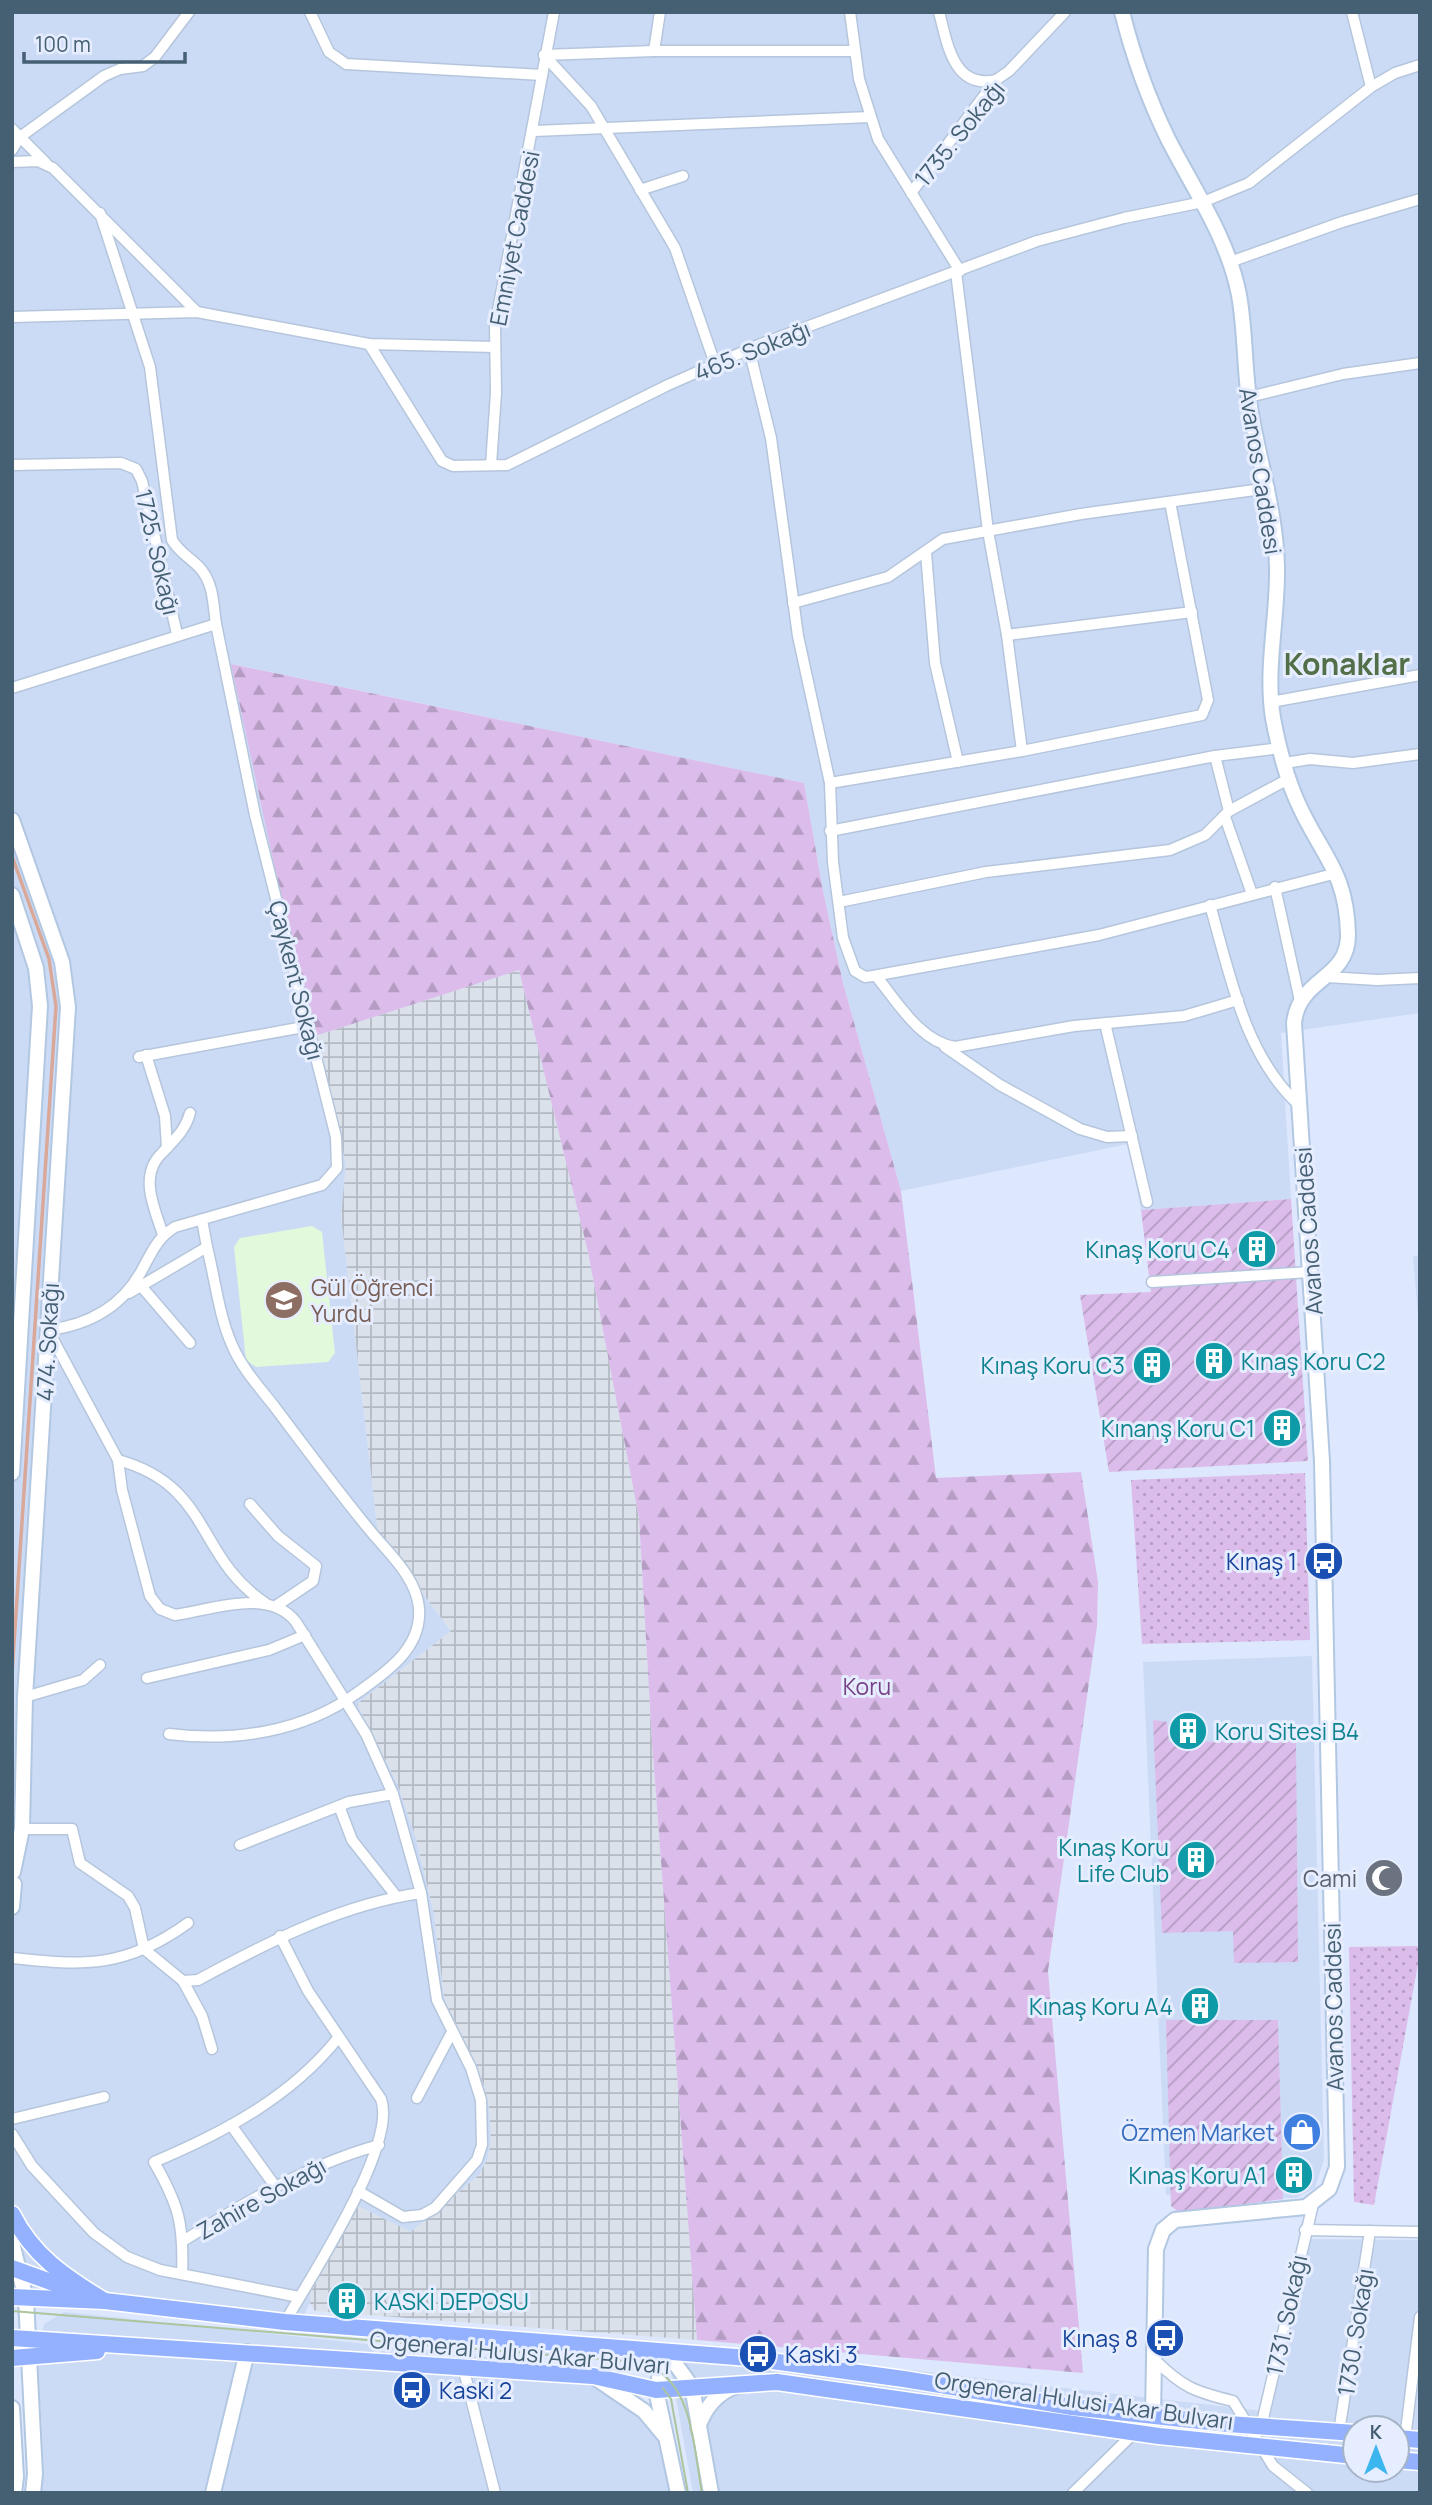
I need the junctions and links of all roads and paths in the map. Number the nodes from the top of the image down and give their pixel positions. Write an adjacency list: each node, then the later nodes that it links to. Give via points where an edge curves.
1 (189, 12): 21 (street, via 143,66 104,76)
2 (310, 12): 14 (street, via 329,52 346,64)
3 (555, 12): 12 (street, Emniyet Caddesi)
4 (660, 12): 10 (street)
5 (850, 12): 11 (street)
6 (939, 12): 15 (street, via 957,69 976,80)
7 (1065, 12): 15 (street, 1735. Sokağı)
8 (1122, 12): 29 (street, Avanos Caddesi, via 1153,107)
9 (1352, 12): 16 (street)
10 (654, 51): 11 (street); 12 (street)
11 (855, 51): 17 (street)
12 (544, 55): 14 (street, Emniyet Caddesi); 18 (street, via 580,92)
13 (1420, 65): 16 (street, 465. Sokağı)
14 (542, 75): 20 (street, Emniyet Caddesi)
15 (996, 80): 27 (street, 1735. Sokağı)
16 (1371, 87): 29 (street, 465. Sokağı, via 1249,183)
17 (870, 117): 18 (street); 27 (street)
18 (605, 128): 20 (street); 26 (street)
19 (12, 129): 21 (street)
20 (534, 131): 37 (street, Emniyet Caddesi, via 503,278)
21 (20, 137): 22 (street); 24 (street)
22 (12, 150)
23 (12, 162): 24 (street)
24 (48, 164): 30 (street)
25 (683, 176): 26 (street)
26 (640, 190): 40 (street, via 675,248)
27 (911, 193): 32 (street)
28 (1420, 199): 31 (street)
29 (1203, 202): 31 (street, Avanos Caddesi); 32 (street, 465. Sokağı, via 1061,233)
30 (100, 213): 33 (street); 34 (street, Çaykent Sokağı)
31 (1230, 262): 41 (street, Avanos Caddesi, via 1241,310)
32 (958, 272): 38 (street, 465. Sokağı); 46 (street)
33 (197, 312): 34 (street); 36 (street)
34 (135, 315): 35 (street); 50 (street, Çaykent Sokağı, via 155,396 172,540 211,585)
35 (12, 317)
36 (369, 344): 37 (street); 43 (street, 465. Sokağı, via 442,461 453,466)
37 (495, 348): 43 (street, Emniyet Caddesi)
38 (750, 349): 40 (street, 465. Sokağı); 48 (street, via 771,438)
39 (1420, 363): 41 (street, via 1343,374)
40 (715, 364): 43 (street, 465. Sokağı, via 507,465)
41 (1249, 397): 44 (street, Avanos Caddesi)
42 (12, 465): 51 (street, 1725. Sokağı, via 121,463 136,469)
43 (491, 465)
44 (1269, 488): 45 (street); 55 (street, Avanos Caddesi, via 1277,569)
45 (1170, 502): 46 (street); 49 (street)
46 (988, 531): 47 (street, via 943,539); 52 (street)
47 (926, 553): 48 (street, via 888,578); 60 (street, via 935,663)
48 (793, 603): 63 (street)
49 (1192, 612): 52 (street); 57 (street, via 1208,700 1202,715)
50 (216, 624): 51 (street); 79 (street, Çaykent Sokağı, via 255,815)
51 (177, 634): 54 (street)
52 (1007, 635): 57 (street)
53 (1420, 675): 55 (street)
54 (12, 688)
55 (1271, 702): 56 (street, Avanos Caddesi)
56 (1281, 748): 59 (street); 61 (street, Avanos Caddesi)
57 (1022, 751): 60 (street)
58 (1420, 754): 61 (street, via 1361,763 1310,759)
59 (1215, 756): 64 (street); 66 (street)
60 (958, 762): 63 (street)
61 (1285, 763): 62 (street, Avanos Caddesi)
62 (1290, 778): 64 (street); 67 (street, Avanos Caddesi, via 1296,799)
63 (830, 783): 66 (street)
64 (1227, 814): 70 (street); 71 (street, via 1195,841 1157,853 986,872)
65 (12, 820): 69 (street, 474. Sokağı)
66 (830, 831): 71 (street)
67 (1337, 873): 68 (street); 74 (street, Avanos Caddesi, via 1347,943 1342,959)
68 (1275, 887): 70 (street); 77 (street)
69 (21, 894): 93 (street, 474. Sokağı, via 62,962 68,995); 96 (street, 474. Sokağı, via 40,1006)
70 (1252, 894): 72 (street)
71 (839, 902): 73 (street, via 843,938 853,968 862,975)
72 (1210, 905): 73 (street, via 1099,935); 76 (street)
73 (876, 976): 80 (street, via 916,1024)
74 (1327, 977): 75 (street); 77 (street, Avanos Caddesi)
75 (1420, 978)
76 (1238, 1000): 78 (street, via 1184,1016); 81 (street, via 1265,1067)
77 (1300, 1001): 81 (street, Avanos Caddesi, via 1294,1023)
78 (1105, 1023): 80 (street, via 962,1048); 83 (street)
79 (309, 1026): 84 (street, via 142,1056 165,1116); 86 (street, Çaykent Sokağı, via 336,1137 334,1173 317,1187)
80 (942, 1044): 83 (street, via 989,1079 1080,1129 1107,1137)
81 (1298, 1104): 89 (street, Avanos Caddesi)
82 (190, 1113): 84 (street, via 182,1132)
83 (1132, 1136): 85 (street)
84 (167, 1148): 87 (street, via 153,1165 149,1184)
85 (1147, 1202)
86 (202, 1220): 87 (street, Çaykent Sokağı); 88 (street)
87 (163, 1235): 92 (street)
88 (207, 1247): 91 (street); 104 (street, via 232,1346 320,1467 410,1578 416,1592 419,1620 411,1644 387,1672)
89 (1311, 1272): 90 (street); 130 (street, Avanos Caddesi, via 1322,1461 1337,2159 1333,2182)
90 (1152, 1282)
91 (141, 1286): 92 (street); 94 (street)
92 (125, 1295): 93 (street, via 87,1321)
93 (48, 1330): 95 (street); 103 (street, 474. Sokağı)
94 (190, 1343)
95 (118, 1460): 98 (street, via 145,1469 178,1492 200,1519 225,1568); 98 (street, via 143,1576 156,1605 175,1615)
96 (12, 1473)
97 (250, 1504): 99 (street, via 278,1536 316,1566 313,1581)
98 (265, 1603): 99 (street)
99 (276, 1606): 100 (street, via 292,1616)
100 (305, 1636): 102 (street, via 269,1650); 104 (street)
101 (100, 1665): 103 (street, via 83,1680)
102 (147, 1678)
103 (25, 1697): 108 (street, 474. Sokağı)
104 (346, 1701): 105 (street, via 298,1723 263,1732 207,1737); 106 (street)
105 (169, 1734)
106 (393, 1794): 107 (street); 111 (street)
107 (338, 1806): 109 (street); 112 (street, via 352,1840)
108 (22, 1829): 110 (street, 474. Sokağı); 116 (street, via 72,1829 80,1863 117,1886 132,1902)
109 (240, 1845)
110 (13, 1879): 113 (street, 474. Sokağı)
111 (421, 1893): 112 (street); 119 (street, via 434,1986)
112 (396, 1896): 115 (street)
113 (12, 1907)
114 (188, 1923): 116 (street)
115 (279, 1936): 118 (street, via 198,1980); 120 (street)
116 (144, 1949): 117 (street, via 83,1964); 118 (street)
117 (12, 1958)
118 (183, 1981): 121 (street, via 202,2016)
119 (452, 2032): 123 (street); 129 (street, via 481,2100 482,2145 474,2166 435,2208 415,2217 403,2217)
120 (338, 2038): 125 (street, via 287,2090); 127 (street, via 381,2099 384,2122)
121 (212, 2049)
122 (104, 2097): 124 (street)
123 (417, 2098)
124 (12, 2119)
125 (231, 2125): 128 (street); 135 (street, via 154,2162 174,2197)
126 (12, 2134): 138 (street, via 32,2166 104,2242 138,2262)
127 (379, 2145): 128 (street, Zahire Sokağı, via 337,2157); 129 (street)
128 (275, 2186): 135 (street, Zahire Sokağı)
129 (358, 2191): 139 (street)
130 (1313, 2204): 132 (street, 1731. Sokağı); 150 (street, via 1286,2212 1175,2220 1166,2226 1156,2249)
131 (12, 2214): 141 (main road, via 39,2255 63,2276)
132 (1305, 2230): 133 (street); 160 (street, 1731. Sokağı)
133 (1370, 2231): 134 (street); 157 (street, 1730. Sokağı)
134 (1420, 2232)
135 (183, 2241): 138 (street)
136 (12, 2243): 137 (street)
137 (16, 2269): 140 (street); 141 (main road)
138 (182, 2274): 139 (street)
139 (299, 2297): 143 (street)
140 (19, 2298): 141 (main road, Orgeneral Hulusi Akar Bulvarı); 144 (street)
141 (105, 2301): 143 (main road, Orgeneral Hulusi Akar Bulvarı)
142 (1420, 2317): 158 (street)
143 (285, 2322): 146 (main road, Orgeneral Hulusi Akar Bulvarı)
144 (20, 2339): 145 (main road, Orgeneral Hulusi Akar Bulvarı); 148 (street)
145 (149, 2346): 147 (main road, Orgeneral Hulusi Akar Bulvarı); 148 (main road)
146 (666, 2351): 154 (street); 155 (street); 159 (main road, Orgeneral Hulusi Akar Bulvarı, via 775,2361)
147 (247, 2352): 151 (main road, Orgeneral Hulusi Akar Bulvarı); 169 (street)
148 (29, 2357): 149 (main road); 168 (street, via 36,2474)
149 (12, 2358)
150 (1154, 2359): 159 (street); 160 (street, via 1195,2392 1233,2401)
151 (463, 2367): 152 (main road, Orgeneral Hulusi Akar Bulvarı); 170 (street)
152 (593, 2376): 155 (main road, Orgeneral Hulusi Akar Bulvarı); 164 (street, via 644,2411)
153 (745, 2384): 154 (main road, Orgeneral Hulusi Akar Bulvarı); 161 (street, via 716,2398); 162 (main road, Orgeneral Hulusi Akar Bulvarı, via 776,2382)
154 (692, 2388): 155 (main road, Orgeneral Hulusi Akar Bulvarı); 161 (street)
155 (656, 2390): 164 (street)
156 (12, 2408): 167 (street)
157 (1349, 2414)
158 (1410, 2414)
159 (1153, 2416): 160 (main road, Orgeneral Hulusi Akar Bulvarı)
160 (1256, 2426): 163 (main road, Orgeneral Hulusi Akar Bulvarı); 165 (street)
161 (698, 2428): 172 (street)
162 (1134, 2433): 165 (main road, Orgeneral Hulusi Akar Bulvarı); 173 (street)
163 (1341, 2433)
164 (668, 2442): 171 (street)
165 (1261, 2446): 166 (main road, Orgeneral Hulusi Akar Bulvarı); 174 (street, via 1273,2466)
166 (1341, 2455)
167 (13, 2493)
168 (33, 2493)
169 (213, 2493)
170 (495, 2493)
171 (678, 2493)
172 (711, 2493)
173 (1073, 2493)
174 (1306, 2493)

